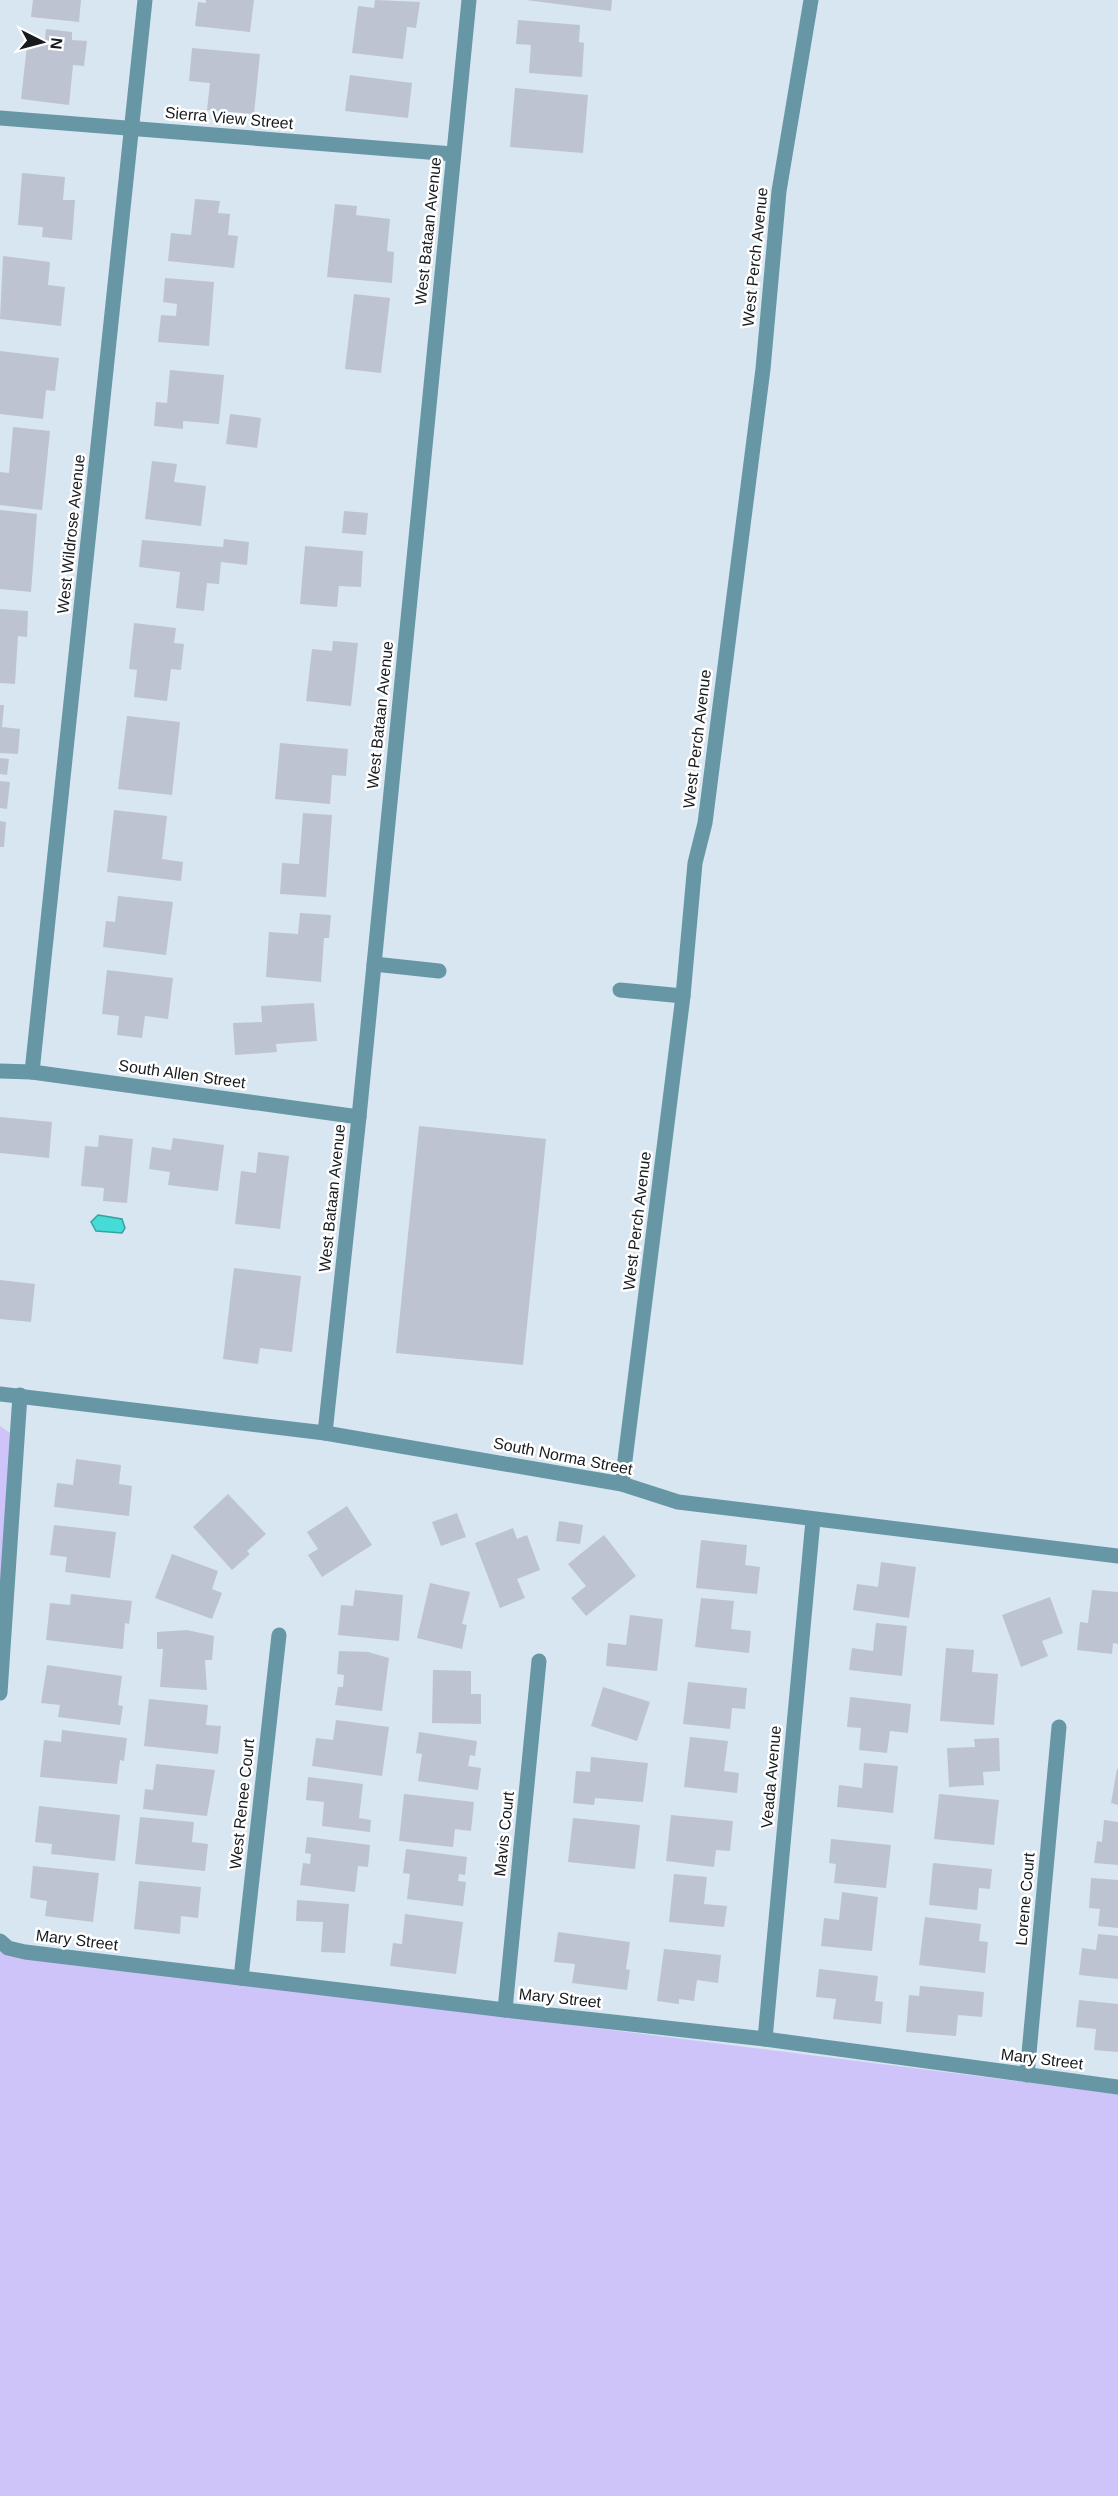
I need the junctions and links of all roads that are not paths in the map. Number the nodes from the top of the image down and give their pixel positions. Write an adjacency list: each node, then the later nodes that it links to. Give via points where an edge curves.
1 (145, 0): 5 (street, West Wildrose Avenue)
2 (469, 0): 6 (street, West Bataan Avenue)
3 (811, 0): 10 (street, West Perch Avenue, via 779,191 763,369 705,823 695,863)
4 (0, 118): 5 (street, Sierra View Street)
5 (132, 127): 6 (street, Sierra View Street); 12 (street, West Wildrose Avenue)
6 (453, 154): 7 (street, West Bataan Avenue)
7 (374, 964): 8 (street); 13 (street, West Bataan Avenue)
8 (439, 971)
9 (620, 990): 10 (street)
10 (683, 996): 17 (street, West Perch Avenue)
11 (0, 1071): 12 (street, South Allen Street)
12 (32, 1072): 13 (street, South Allen Street)
13 (359, 1117): 16 (street, West Bataan Avenue)
14 (0, 1394): 15 (street, South Norma Street)
15 (20, 1395): 16 (street, South Norma Street); 22 (street)
16 (325, 1432): 17 (street, South Norma Street)
17 (622, 1484): 18 (street, South Norma Street, via 678,1502)
18 (813, 1520): 19 (street, South Norma Street); 27 (street, Veada Avenue)
19 (1118, 1556)
20 (279, 1635): 25 (street, West Renee Court)
21 (539, 1661): 26 (street, Mavis Court)
22 (0, 1693)
23 (1059, 1727): 28 (street, Lorene Court)
24 (0, 1941): 25 (street, Mary Street, via 25,1952)
25 (241, 1978): 26 (street, Mary Street)
26 (505, 2010): 27 (street, Mary Street)
27 (765, 2039): 28 (street, Mary Street)
28 (1027, 2075): 29 (street, Mary Street)
29 (1118, 2086)

